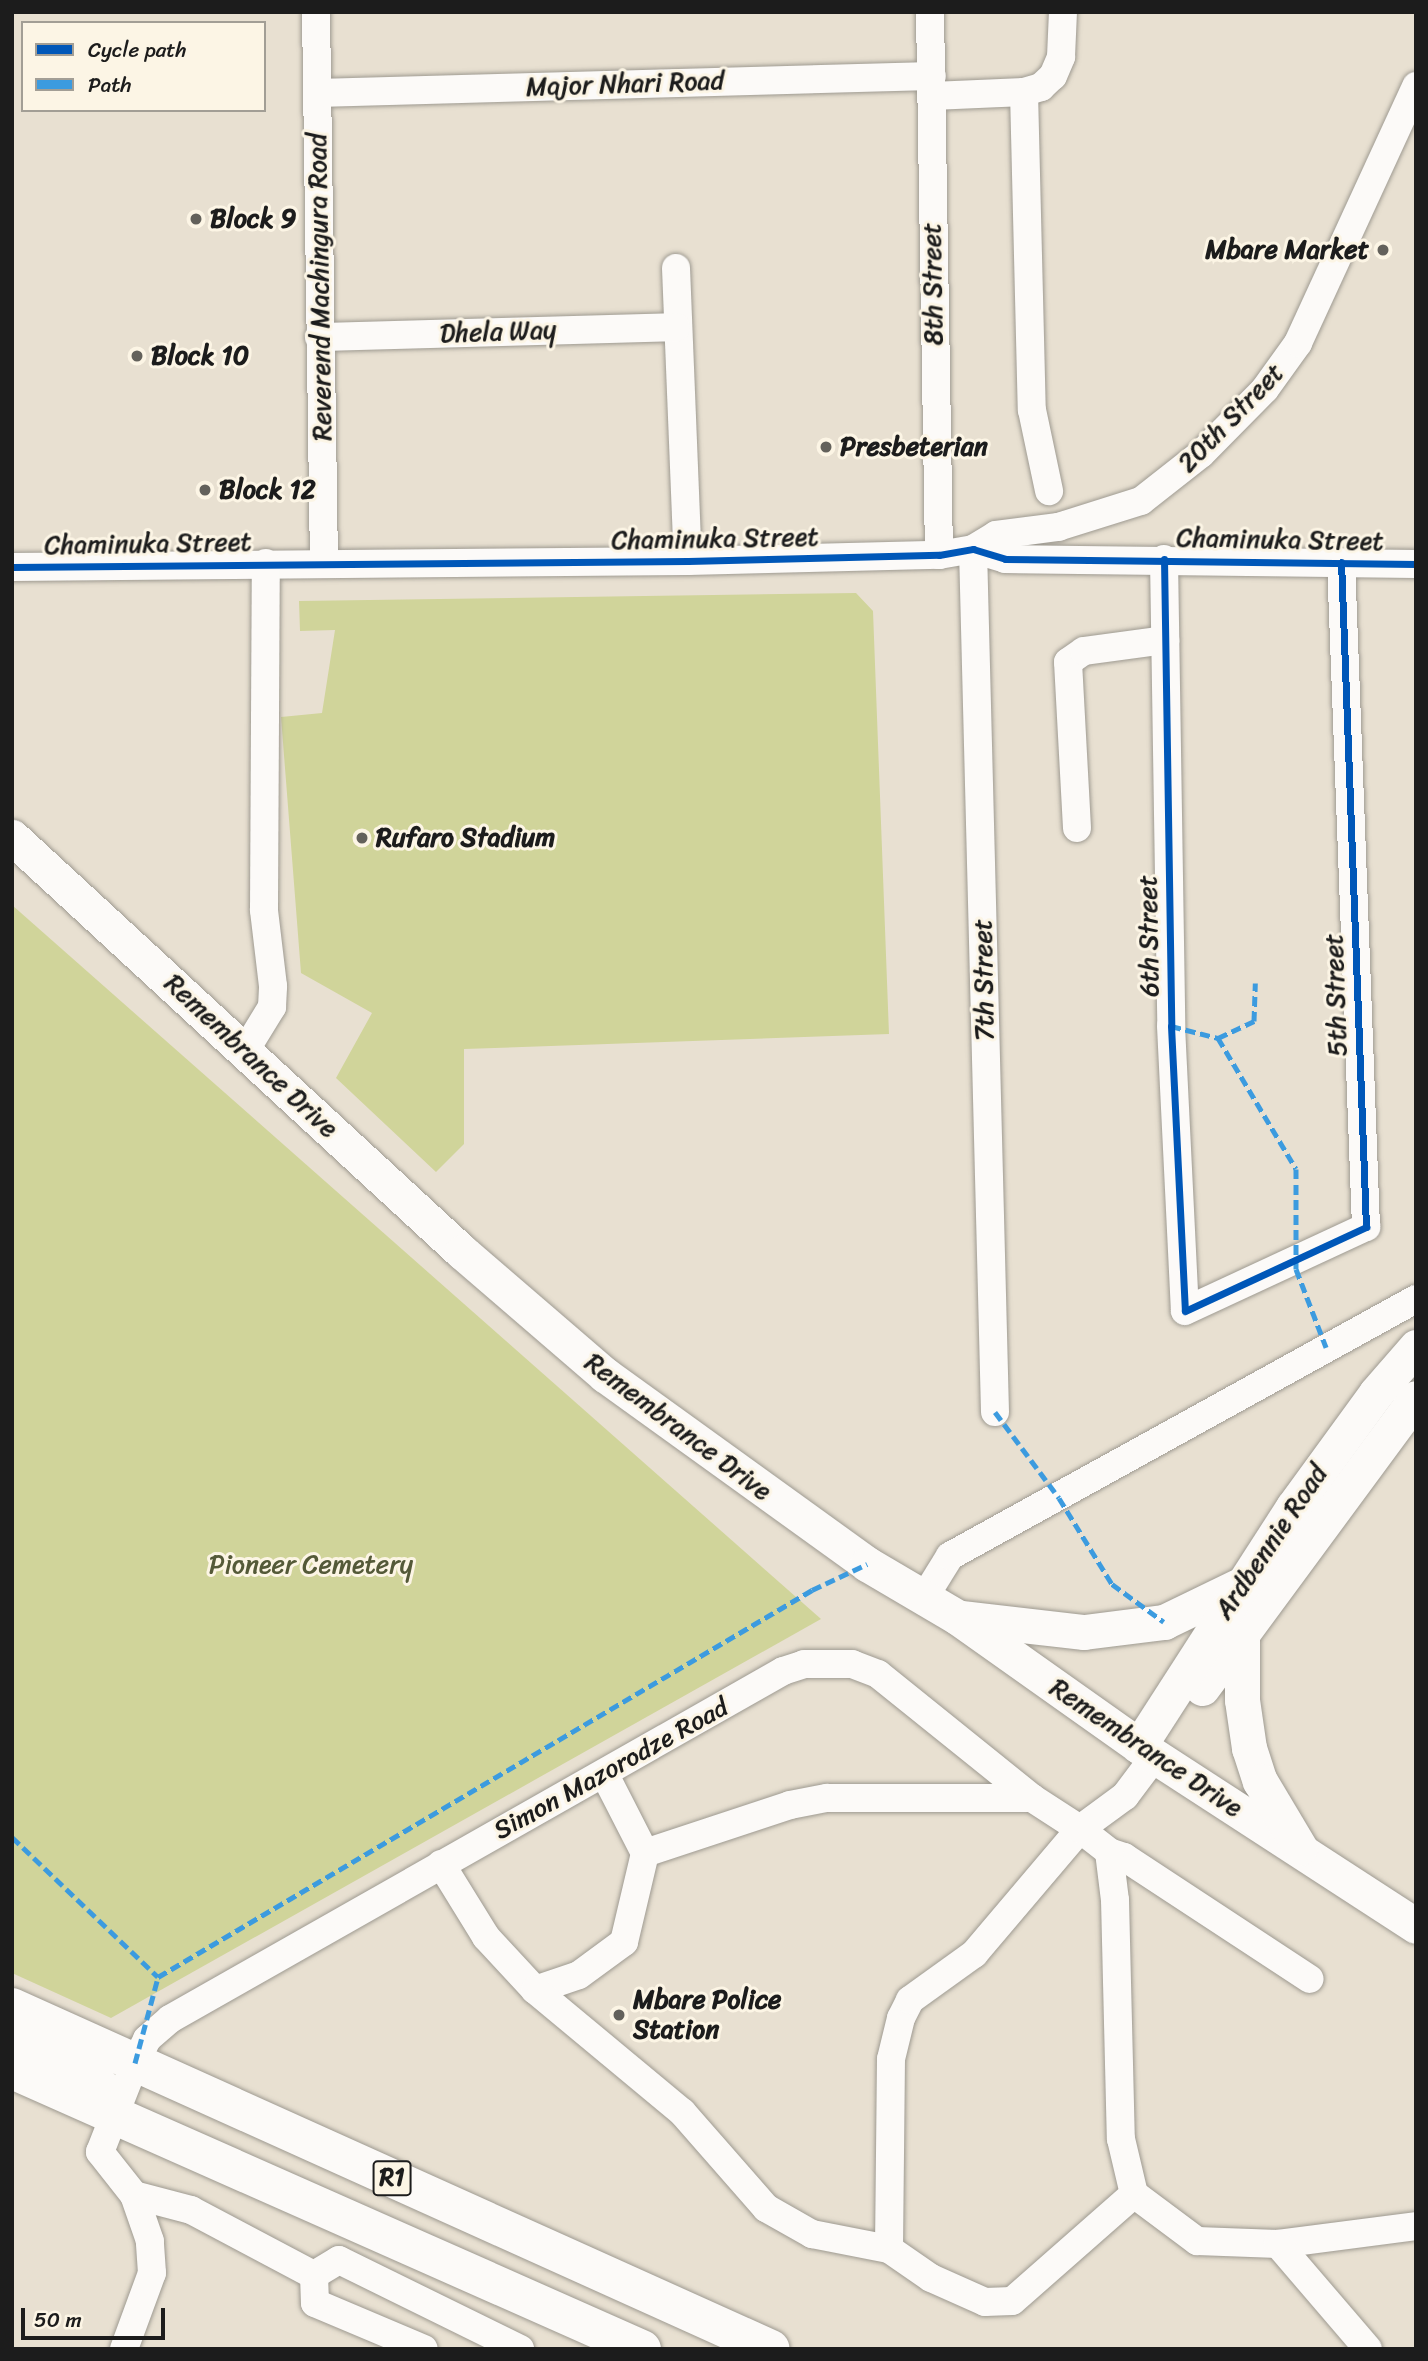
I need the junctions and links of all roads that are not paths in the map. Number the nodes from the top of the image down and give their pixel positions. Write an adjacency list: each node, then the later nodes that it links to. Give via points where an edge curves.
1 (316, 12): 7 (street, Reverend Machingura Road)
2 (930, 12): 4 (street, 8th Street)
3 (1063, 12): 6 (street, via 1061,57 1053,76)
4 (932, 86): 6 (street, Major Nhari Road); 7 (street, Major Nhari Road); 14 (street, 8th Street)
5 (1416, 86): 8 (street, 20th Street)
6 (1024, 92): 12 (street, via 1032,410)
7 (317, 93): 11 (street, Reverend Machingura Road)
8 (1407, 133): 13 (street, 20th Street, via 1292,353 1265,389 1201,454 1140,501 1058,527 996,535)
9 (676, 268): 10 (street)
10 (677, 327): 11 (street, Dhela Way); 16 (street)
11 (319, 337): 17 (street, Reverend Machingura Road)
12 (1049, 491)
13 (973, 548): 14 (street, Chaminuka Street); 15 (street, Chaminuka Street, via 1005,559); 30 (street, 7th Street)
14 (939, 555): 16 (street, Chaminuka Street)
15 (1164, 559): 18 (street, Chaminuka Street); 22 (street, 6th Street)
16 (688, 561): 17 (street, Chaminuka Street)
17 (324, 562): 19 (street, Chaminuka Street)
18 (1341, 562): 20 (street, Chaminuka Street); 27 (street, 5th Street, via 1366,1227)
19 (266, 563): 21 (street, Chaminuka Street); 25 (street, via 264,910 274,986 272,1007)
20 (1416, 564)
21 (12, 567)
22 (1165, 640): 23 (street, via 1084,651 1068,662); 27 (street, 6th Street, via 1171,1026)
23 (1077, 828)
24 (12, 837): 25 (main road, Remembrance Drive)
25 (246, 1051): 32 (main road, Remembrance Drive, via 462,1252 605,1375 719,1461)
26 (1416, 1298): 32 (street, via 950,1556)
27 (1185, 1311)
28 (1416, 1347): 31 (main road, Ardbennie Road, via 1376,1393)
29 (1416, 1398): 34 (main road, Ardbennie Road)
30 (995, 1412)
31 (1241, 1584): 33 (main road, via 1164,1622 1084,1632); 35 (main road, Ardbennie Road)
32 (924, 1598): 33 (main road, Remembrance Drive)
33 (957, 1618): 35 (main road, Remembrance Drive)
34 (1242, 1630): 35 (main road, Ardbennie Road); 41 (main road, via 1242,1700 1249,1748 1261,1781)
35 (1147, 1751): 38 (street); 41 (main road, Remembrance Drive)
36 (605, 1775): 37 (street, Simon Mazorodze Road, via 783,1671 828,1661 878,1674); 39 (street); 42 (street, Simon Mazorodze Road)
37 (1032, 1798): 38 (street, Simon Mazorodze Road); 39 (street, via 827,1798 790,1805)
38 (1085, 1825): 40 (street, Simon Mazorodze Road); 55 (street, via 974,1954 910,2000 901,2018 891,2059)
39 (645, 1853): 45 (street, via 624,1942 579,1975)
40 (1109, 1853): 44 (street, Simon Mazorodze Road, via 1124,1857); 51 (street, via 1115,1900 1121,2139)
41 (1303, 1854): 43 (main road, Remembrance Drive)
42 (441, 1864): 45 (street, via 486,1937); 48 (street, Simon Mazorodze Road, via 170,2019 147,2039)
43 (1416, 1926)
44 (1310, 1979)
45 (535, 1990): 55 (street, via 682,2112 766,2208 812,2234)
46 (12, 2007): 48 (highway, R1)
47 (12, 2033): 50 (highway, via 93,2079 105,2093)
48 (135, 2063): 50 (street, Simon Mazorodze Road); 61 (highway, R1)
49 (12, 2070): 50 (highway, R1)
50 (113, 2116): 52 (street, Simon Mazorodze Road, via 100,2152); 60 (highway, R1)
51 (1135, 2194): 54 (street, via 1198,2241); 55 (street, via 1012,2301 985,2302 931,2278)
52 (134, 2195): 56 (street, via 191,2210); 57 (street, via 150,2241 152,2273)
53 (1416, 2226): 54 (street)
54 (1278, 2244): 62 (street)
55 (889, 2249)
56 (314, 2275): 58 (street, via 315,2303); 59 (street, via 339,2260)
57 (124, 2349)
58 (424, 2349)
59 (520, 2349)
60 (642, 2349)
61 (772, 2349)
62 (1368, 2349)

